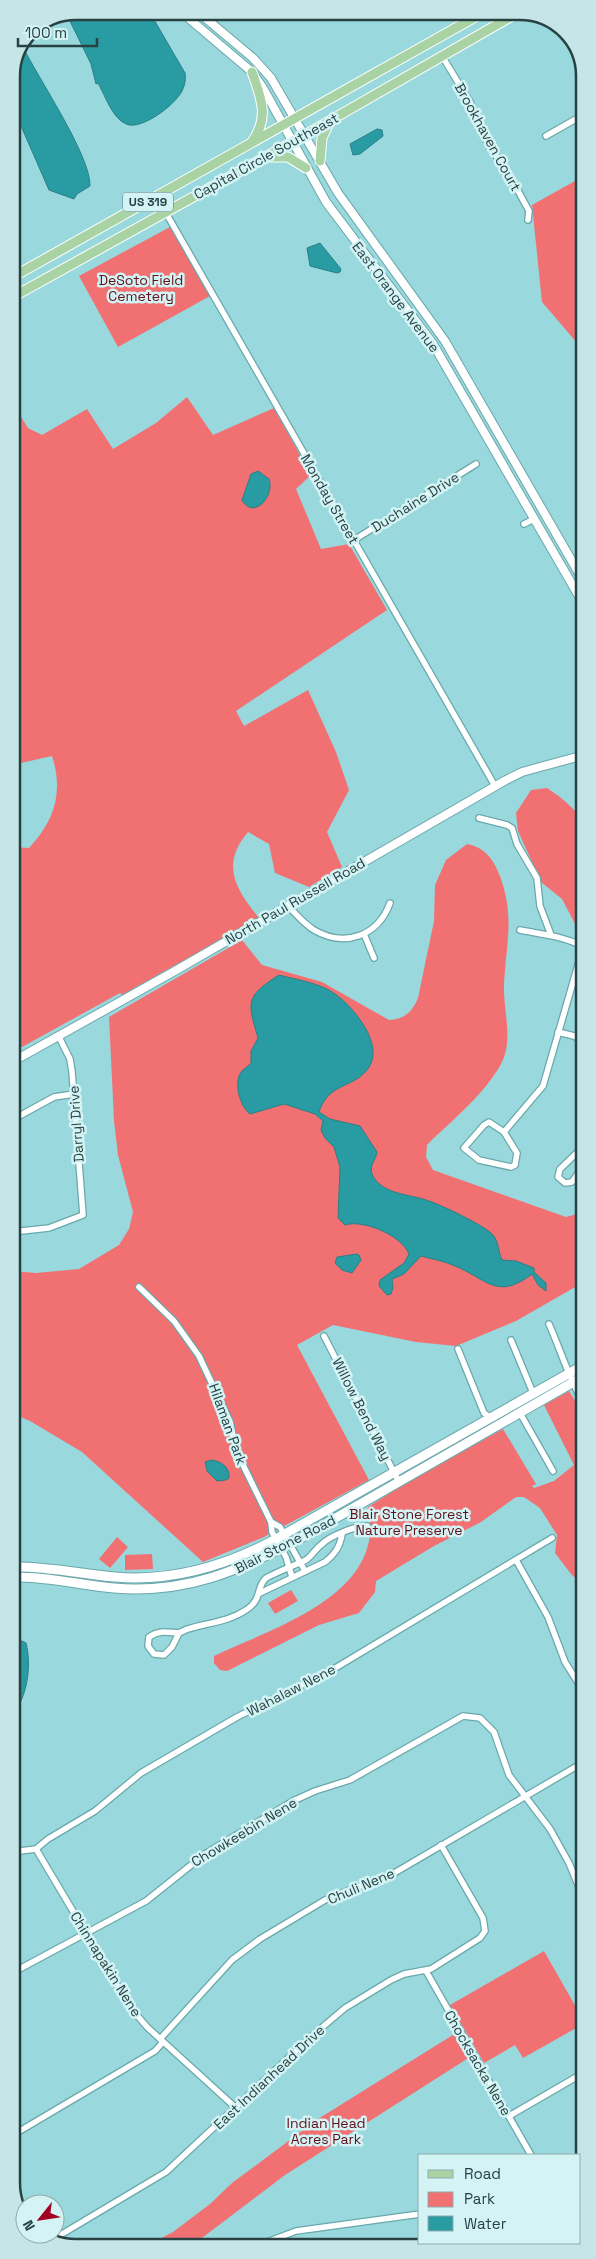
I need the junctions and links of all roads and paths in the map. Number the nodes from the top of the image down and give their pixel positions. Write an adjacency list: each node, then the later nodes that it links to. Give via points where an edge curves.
1 (191, 20): 6 (street, East Orange Avenue)
2 (208, 20): 7 (street, East Orange Avenue, via 253,58 271,78)
3 (470, 20): 7 (main road, Capital Circle Southeast / US 319)
4 (505, 20): 5 (main road, Capital Circle Southeast / US 319)
5 (442, 56): 9 (main road, Capital Circle Southeast / US 319); 19 (street, Brookhaven Court, via 470,102 484,137 529,211)
6 (252, 72): 10 (street, East Orange Avenue); 14 (main road, via 264,118)
7 (296, 119): 10 (main road, Capital Circle Southeast / US 319); 11 (street, East Orange Avenue)
8 (576, 119): 12 (street)
9 (330, 120): 11 (main road, Capital Circle Southeast / US 319); 16 (main road, via 322,138)
10 (284, 126): 13 (street, East Orange Avenue); 14 (main road, Capital Circle Southeast / US 319)
11 (305, 135): 13 (main road, Capital Circle Southeast / US 319); 16 (street, East Orange Avenue)
12 (546, 136)
13 (292, 142): 15 (main road, Capital Circle Southeast / US 319); 17 (street, East Orange Avenue)
14 (250, 145): 20 (main road, Capital Circle Southeast / US 319)
15 (265, 157): 17 (main road, via 288,157); 18 (main road, Capital Circle Southeast / US 319)
16 (320, 161): 23 (street, East Orange Avenue, via 338,193 446,341)
17 (306, 168): 24 (street, East Orange Avenue, via 339,219 420,324)
18 (166, 213): 21 (main road, Capital Circle Southeast / US 319); 26 (street, Monday Street)
19 (528, 220)
20 (20, 273)
21 (20, 293)
22 (476, 464): 26 (street, Duchaine Drive)
23 (544, 513): 24 (street); 27 (street, East Orange Avenue)
24 (534, 519): 25 (street); 28 (street, East Orange Avenue)
25 (524, 524)
26 (354, 540): 30 (street, Monday Street)
27 (576, 568)
28 (576, 591)
29 (576, 757): 30 (street, North Paul Russell Road, via 522,772)
30 (495, 786): 33 (street, North Paul Russell Road)
31 (479, 818): 36 (street, via 512,828 517,844 537,878 540,906)
32 (390, 903): 35 (street, via 382,921)
33 (288, 906): 35 (street, via 305,924 320,933 344,938); 41 (street, North Paul Russell Road)
34 (520, 930): 36 (street)
35 (364, 934): 38 (street)
36 (551, 935): 37 (street)
37 (576, 944)
38 (374, 958)
39 (576, 968): 40 (street)
40 (558, 1032): 42 (street); 46 (street, via 543,1086)
41 (59, 1036): 43 (street, North Paul Russell Road); 44 (street, Darryl Drive, via 70,1059)
42 (576, 1037)
43 (20, 1058)
44 (74, 1094): 45 (street, via 54,1097); 49 (street, Darryl Drive, via 83,1215 49,1228)
45 (20, 1116)
46 (504, 1132): 46 (street, via 490,1122 464,1148 479,1160 511,1167 515,1165 517,1153)
47 (576, 1154): 48 (street, via 560,1169 558,1177 565,1183 572,1182)
48 (576, 1176)
49 (20, 1231)
50 (139, 1287): 65 (street, Hilaman Park, via 174,1321 199,1356 230,1422 236,1450)
51 (549, 1324): 56 (street)
52 (324, 1336): 64 (street, Willow Bend Way)
53 (511, 1340): 60 (street)
54 (458, 1350): 62 (street)
55 (576, 1370): 56 (main road, Blair Stone Road)
56 (570, 1373): 58 (street); 60 (main road, Blair Stone Road)
57 (576, 1380): 58 (main road, Blair Stone Road)
58 (571, 1383): 59 (street); 61 (main road, Blair Stone Road)
59 (576, 1391)
60 (533, 1394): 62 (main road, Blair Stone Road)
61 (520, 1413): 63 (street); 64 (main road, Blair Stone Road)
62 (487, 1416): 64 (main road, Blair Stone Road, via 481,1424)
63 (553, 1471)
64 (397, 1477): 68 (main road, Blair Stone Road); 70 (main road, Blair Stone Road)
65 (271, 1522): 68 (street, Hilaman Park, via 272,1532); 68 (street, Hilaman Park, via 277,1524)
66 (367, 1526): 67 (street, via 357,1526)
67 (342, 1534): 73 (street, via 322,1543 312,1556); 76 (street, via 340,1545 332,1556)
68 (280, 1537): 70 (street, Hilaman Park); 71 (street); 79 (main road, Blair Stone Road, via 218,1566 179,1575)
69 (552, 1538): 72 (street, Wahalaw Nene)
70 (290, 1544): 71 (main road, Blair Stone Road); 73 (street, Hilaman Park)
71 (281, 1548): 75 (street); 80 (main road, Blair Stone Road, via 217,1578 168,1587)
72 (516, 1560): 83 (street, via 548,1617 565,1662); 87 (street, Wahalaw Nene, via 340,1666 237,1717 141,1773 95,1811)
73 (300, 1563): 75 (street); 76 (street, Hilaman Park)
74 (20, 1567): 79 (main road, Blair Stone Road, via 47,1567)
75 (290, 1568): 78 (street); 81 (street, via 268,1576)
76 (305, 1571): 78 (street)
77 (20, 1576): 80 (main road, Blair Stone Road)
78 (292, 1577): 81 (street)
79 (115, 1578): 80 (main road)
80 (115, 1588)
81 (260, 1593): 82 (street, via 251,1607 236,1616)
82 (179, 1633): 82 (street, via 164,1655 154,1654 148,1646 149,1637 154,1633)
83 (576, 1679)
84 (576, 1767): 85 (street, Chuli Nene)
85 (526, 1795): 86 (street, Chuli Nene); 89 (street, via 560,1845); 90 (street, Chowkeebin Nene, via 509,1775 497,1738 489,1726 474,1716 456,1719 350,1780 293,1801 205,1854 146,1901)
86 (441, 1845): 92 (street, East Indianhead Drive, via 485,1924 485,1931 474,1944); 93 (street, Chuli Nene, via 385,1878 325,1900 260,1939 232,1960)
87 (36, 1849): 88 (street); 90 (street, Chinnapakin Nene)
88 (20, 1851)
89 (576, 1879)
90 (86, 1932): 91 (street, Chowkeebin Nene); 93 (street, Chinnapakin Nene, via 130,2007)
91 (20, 1969)
92 (426, 1971): 95 (street, East Indianhead Drive, via 398,1977 345,2008); 96 (street, Chocksacka Nene)
93 (162, 2041): 95 (street, Chinnapakin Nene); 97 (street, Chuli Nene, via 155,2051)
94 (576, 2077): 96 (street)
95 (236, 2108): 100 (street, East Indianhead Drive, via 166,2172)
96 (509, 2116): 98 (street, Chocksacka Nene)
97 (20, 2130)
98 (530, 2154)
99 (418, 2214): 101 (street, via 296,2231)
100 (65, 2232)
101 (275, 2239)

